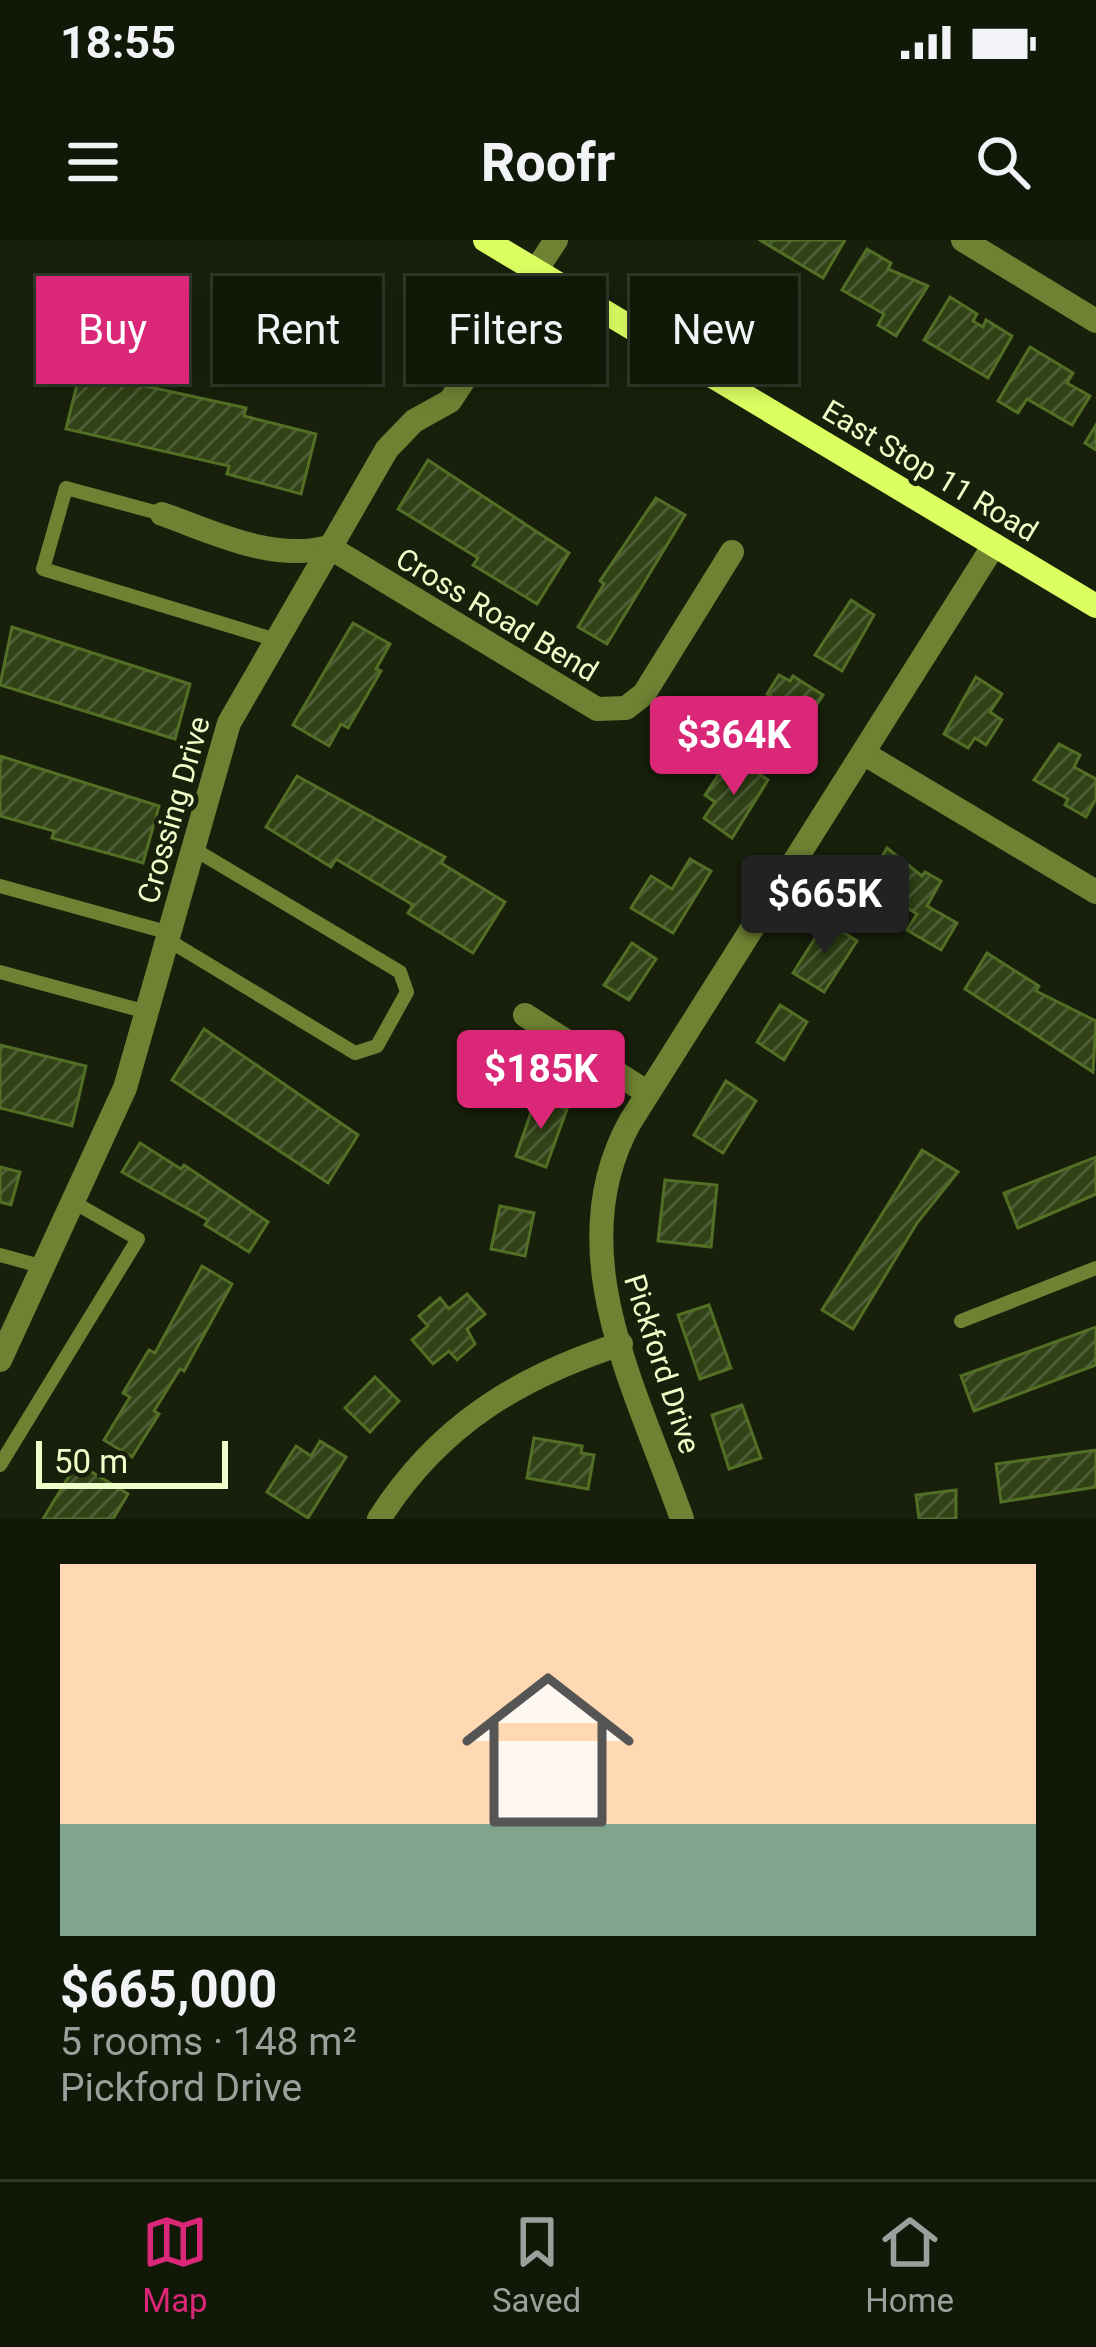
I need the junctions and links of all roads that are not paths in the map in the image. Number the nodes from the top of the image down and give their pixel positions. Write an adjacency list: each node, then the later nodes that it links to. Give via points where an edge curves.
1 (485, 240): 4 (main road, East Stop 11 Road)
2 (556, 240): 4 (street, Crossing Drive)
3 (963, 240): 5 (street)
4 (537, 271): 7 (main road, East Stop 11 Road); 8 (street, Crossing Drive, via 450,401 394,439)
5 (1096, 321)
6 (162, 514): 8 (street, via 267,550 297,555); 11 (lane, via 66,488 43,568)
7 (994, 545): 10 (main road, East Stop 11 Road); 12 (street, Pickford Drive)
8 (329, 547): 9 (street, Cross Road Bend, via 590,707 612,710 644,694); 11 (street, Crossing Drive)
9 (732, 552)
10 (1096, 606)
11 (276, 640): 13 (street, Crossing Drive, via 229,723)
12 (863, 753): 15 (street); 20 (street, Pickford Drive)
13 (192, 848): 16 (street, Crossing Drive); 16 (lane, via 400,972 407,992 377,1046 355,1052)
14 (0, 886): 16 (lane)
15 (1095, 889)
16 (169, 936): 18 (street, Crossing Drive)
17 (0, 971): 18 (lane)
18 (147, 1012): 21 (street, Crossing Drive, via 117,1110)
19 (525, 1016): 20 (street)
20 (648, 1093): 26 (street, Pickford Drive, via 614,1154 599,1213 600,1275)
21 (75, 1203): 23 (street, Crossing Drive); 28 (lane, via 138,1239)
22 (0, 1255): 23 (lane)
23 (44, 1267): 27 (street, Crossing Drive)
24 (1096, 1268): 25 (lane)
25 (961, 1321)
26 (621, 1344): 29 (street, via 533,1376 482,1407 420,1462); 30 (street, Pickford Drive)
27 (0, 1360)
28 (0, 1465)
29 (379, 1519)
30 (682, 1519)

